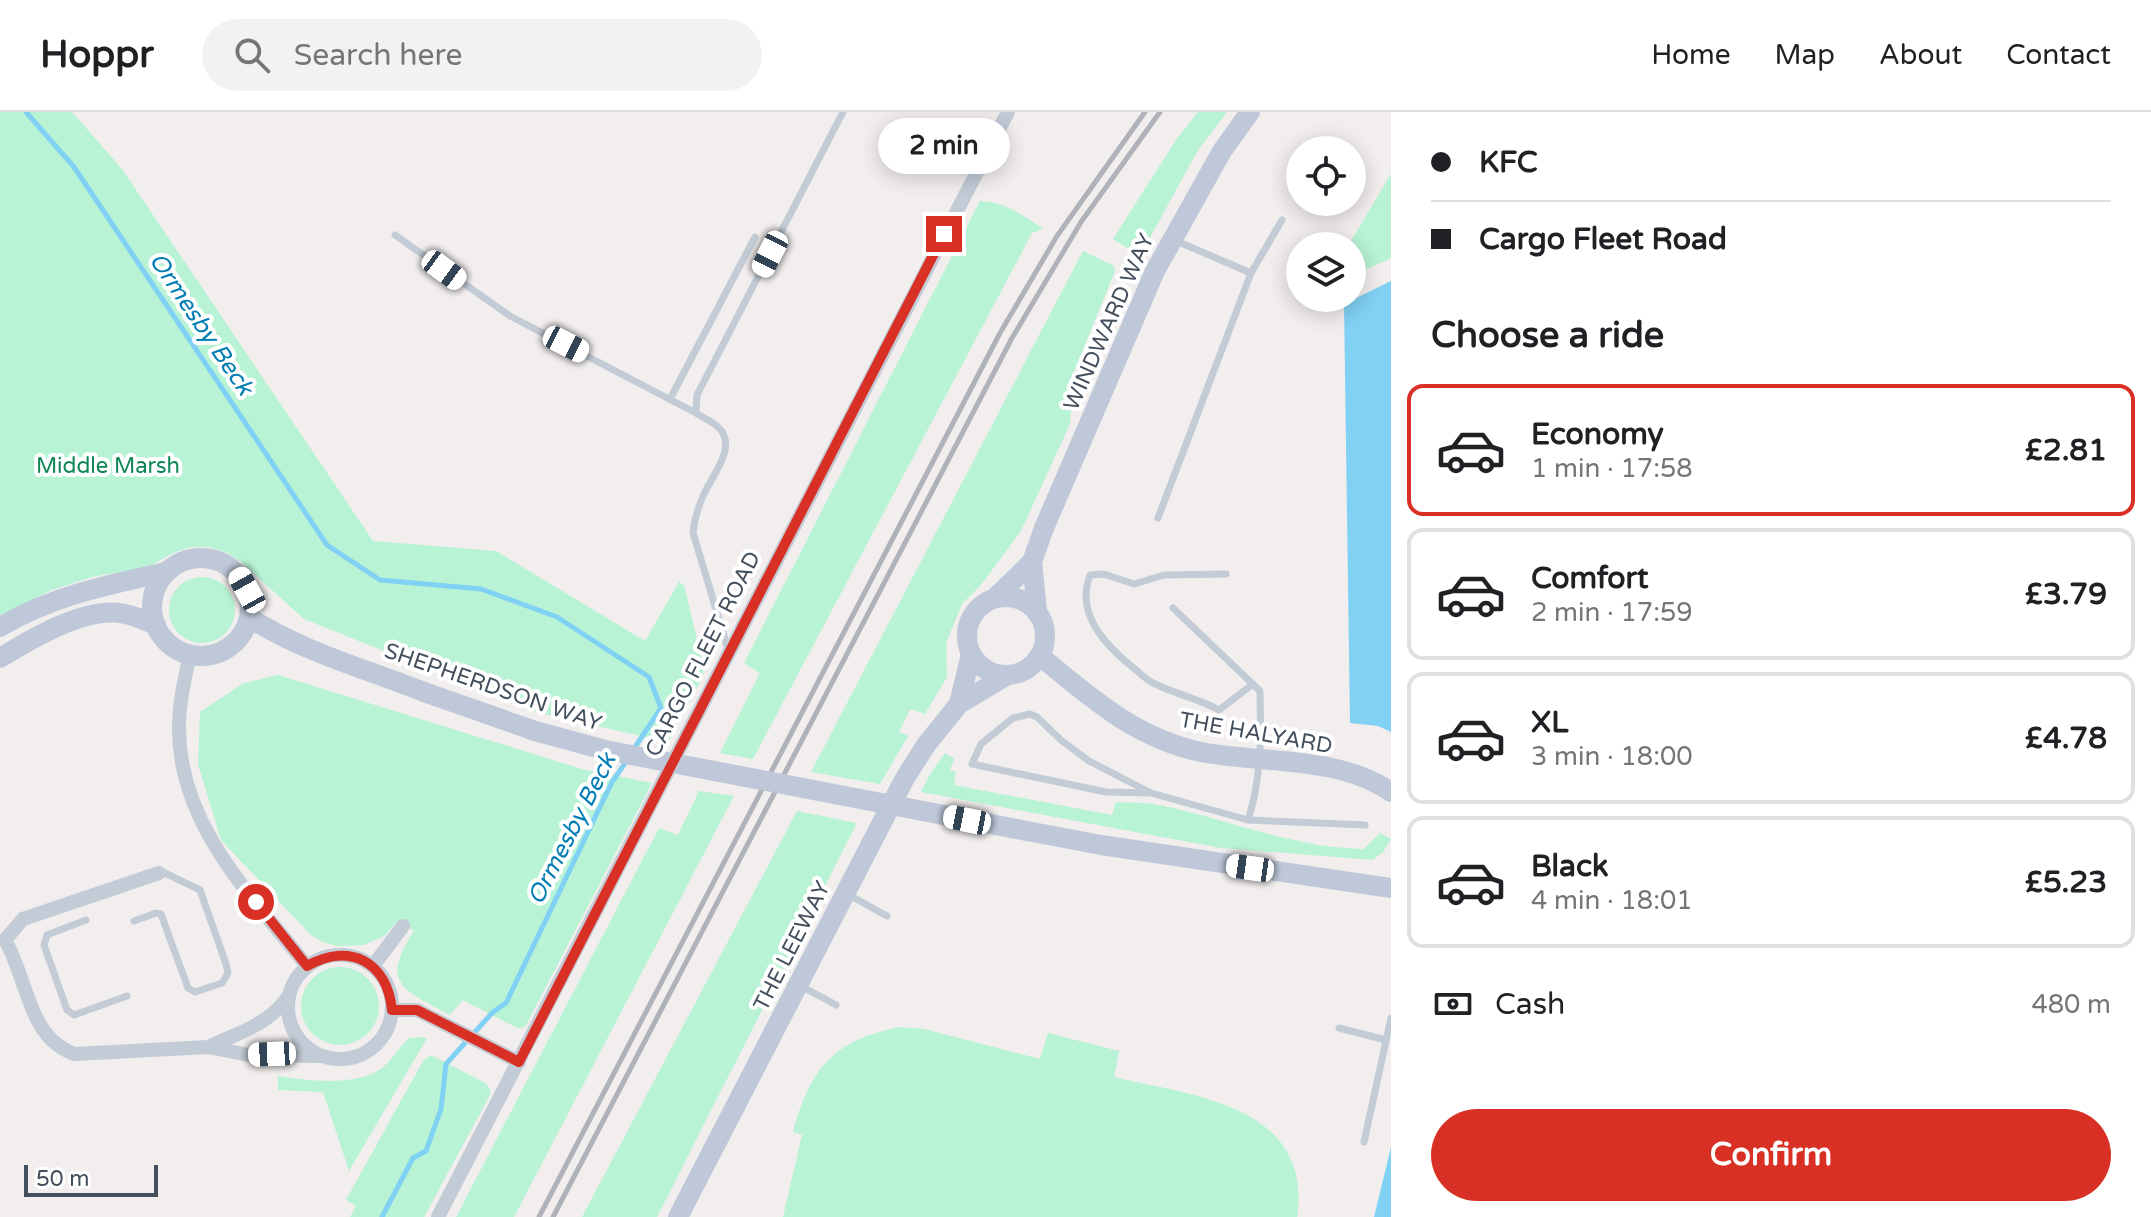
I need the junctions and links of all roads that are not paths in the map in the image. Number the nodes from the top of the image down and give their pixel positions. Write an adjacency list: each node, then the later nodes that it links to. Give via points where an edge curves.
1 (843, 112): 10 (lane, via 697,395)
2 (1008, 112): 21 (street, CARGO FLEET ROAD)
3 (1250, 112): 7 (street, WINDWARD WAY)
4 (1282, 220): 8 (lane)
5 (395, 235): 9 (lane, via 510,316)
6 (755, 237): 9 (lane)
7 (1172, 239): 8 (lane); 12 (street, WINDWARD WAY)
8 (1251, 273): 11 (lane)
9 (670, 399): 10 (lane)
10 (696, 413): 21 (lane, via 720,428 725,442 724,457 704,493 693,533)
11 (1158, 518)
12 (1032, 562): 15 (street, WINDWARD WAY); 17 (street, WINDWARD WAY)
13 (166, 572): 18 (street, via 204,557 224,563 238,573 247,590); 19 (street, via 152,608); 20 (street, via 67,596)
14 (1226, 574): 27 (lane, via 1164,575 1134,584 1090,575 1084,590 1087,614 1110,648 1152,683 1219,710)
15 (995, 598): 17 (street, via 1018,598); 23 (street, via 971,617 966,630)
16 (1173, 608): 27 (lane)
17 (1037, 611): 24 (street, via 1045,633)
18 (250, 618): 22 (street, via 235,642 222,651); 35 (street, SHEPHERDSON WAY, bridge, via 312,650 424,692 605,750 1101,845)
19 (156, 625): 22 (street, via 175,648); 25 (street, via 123,613 93,616 36,636)
20 (0, 627)
21 (728, 652): 53 (street, CARGO FLEET ROAD)
22 (190, 654): 41 (street, via 179,730 189,792 222,859)
23 (971, 654): 26 (street, via 981,667); 28 (street, THE LEEWAY)
24 (1040, 656): 26 (street, via 1032,666); 29 (street, THE HALYARD, via 1133,728 1201,751)
25 (0, 658)
26 (1006, 676): 28 (street, THE LEEWAY)
27 (1253, 684): 29 (lane, via 1260,691)
28 (959, 704): 36 (street, THE LEEWAY, via 905,778)
29 (1260, 759): 30 (street, THE HALYARD, via 1356,774); 32 (lane)
30 (1391, 792)
31 (1151, 793): 31 (lane, via 1106,792 972,764 981,744 1013,718 1030,714 1089,761); 32 (lane)
32 (1248, 820): 33 (lane)
33 (1365, 825)
34 (159, 873): 39 (lane, via 200,890 226,964 222,983 195,992 188,988 161,914); 51 (street, via 23,919 5,940 39,1026 63,1050 90,1054)
35 (1391, 888)
36 (847, 894): 37 (lane); 43 (street, THE LEEWAY)
37 (887, 916)
38 (86, 920): 44 (lane, via 47,935 44,945 67,1010 74,1015)
39 (134, 921)
40 (403, 926): 42 (street)
41 (307, 966): 42 (street, via 340,954); 45 (street)
42 (373, 966): 47 (street, via 384,979)
43 (799, 985): 46 (lane); 56 (street, THE LEEWAY)
44 (127, 996)
45 (288, 997): 51 (street, via 258,1025); 52 (street, via 293,1032)
46 (836, 1005)
47 (392, 1010): 52 (street, via 387,1029 359,1056); 53 (street, via 417,1010)
48 (1391, 1018): 50 (lane)
49 (1339, 1028): 50 (lane)
50 (1386, 1040): 54 (lane)
51 (208, 1047): 52 (street, via 249,1055)
52 (320, 1056)
53 (519, 1062): 55 (street, CARGO FLEET ROAD)
54 (1364, 1142)
55 (438, 1217)
56 (678, 1217)

